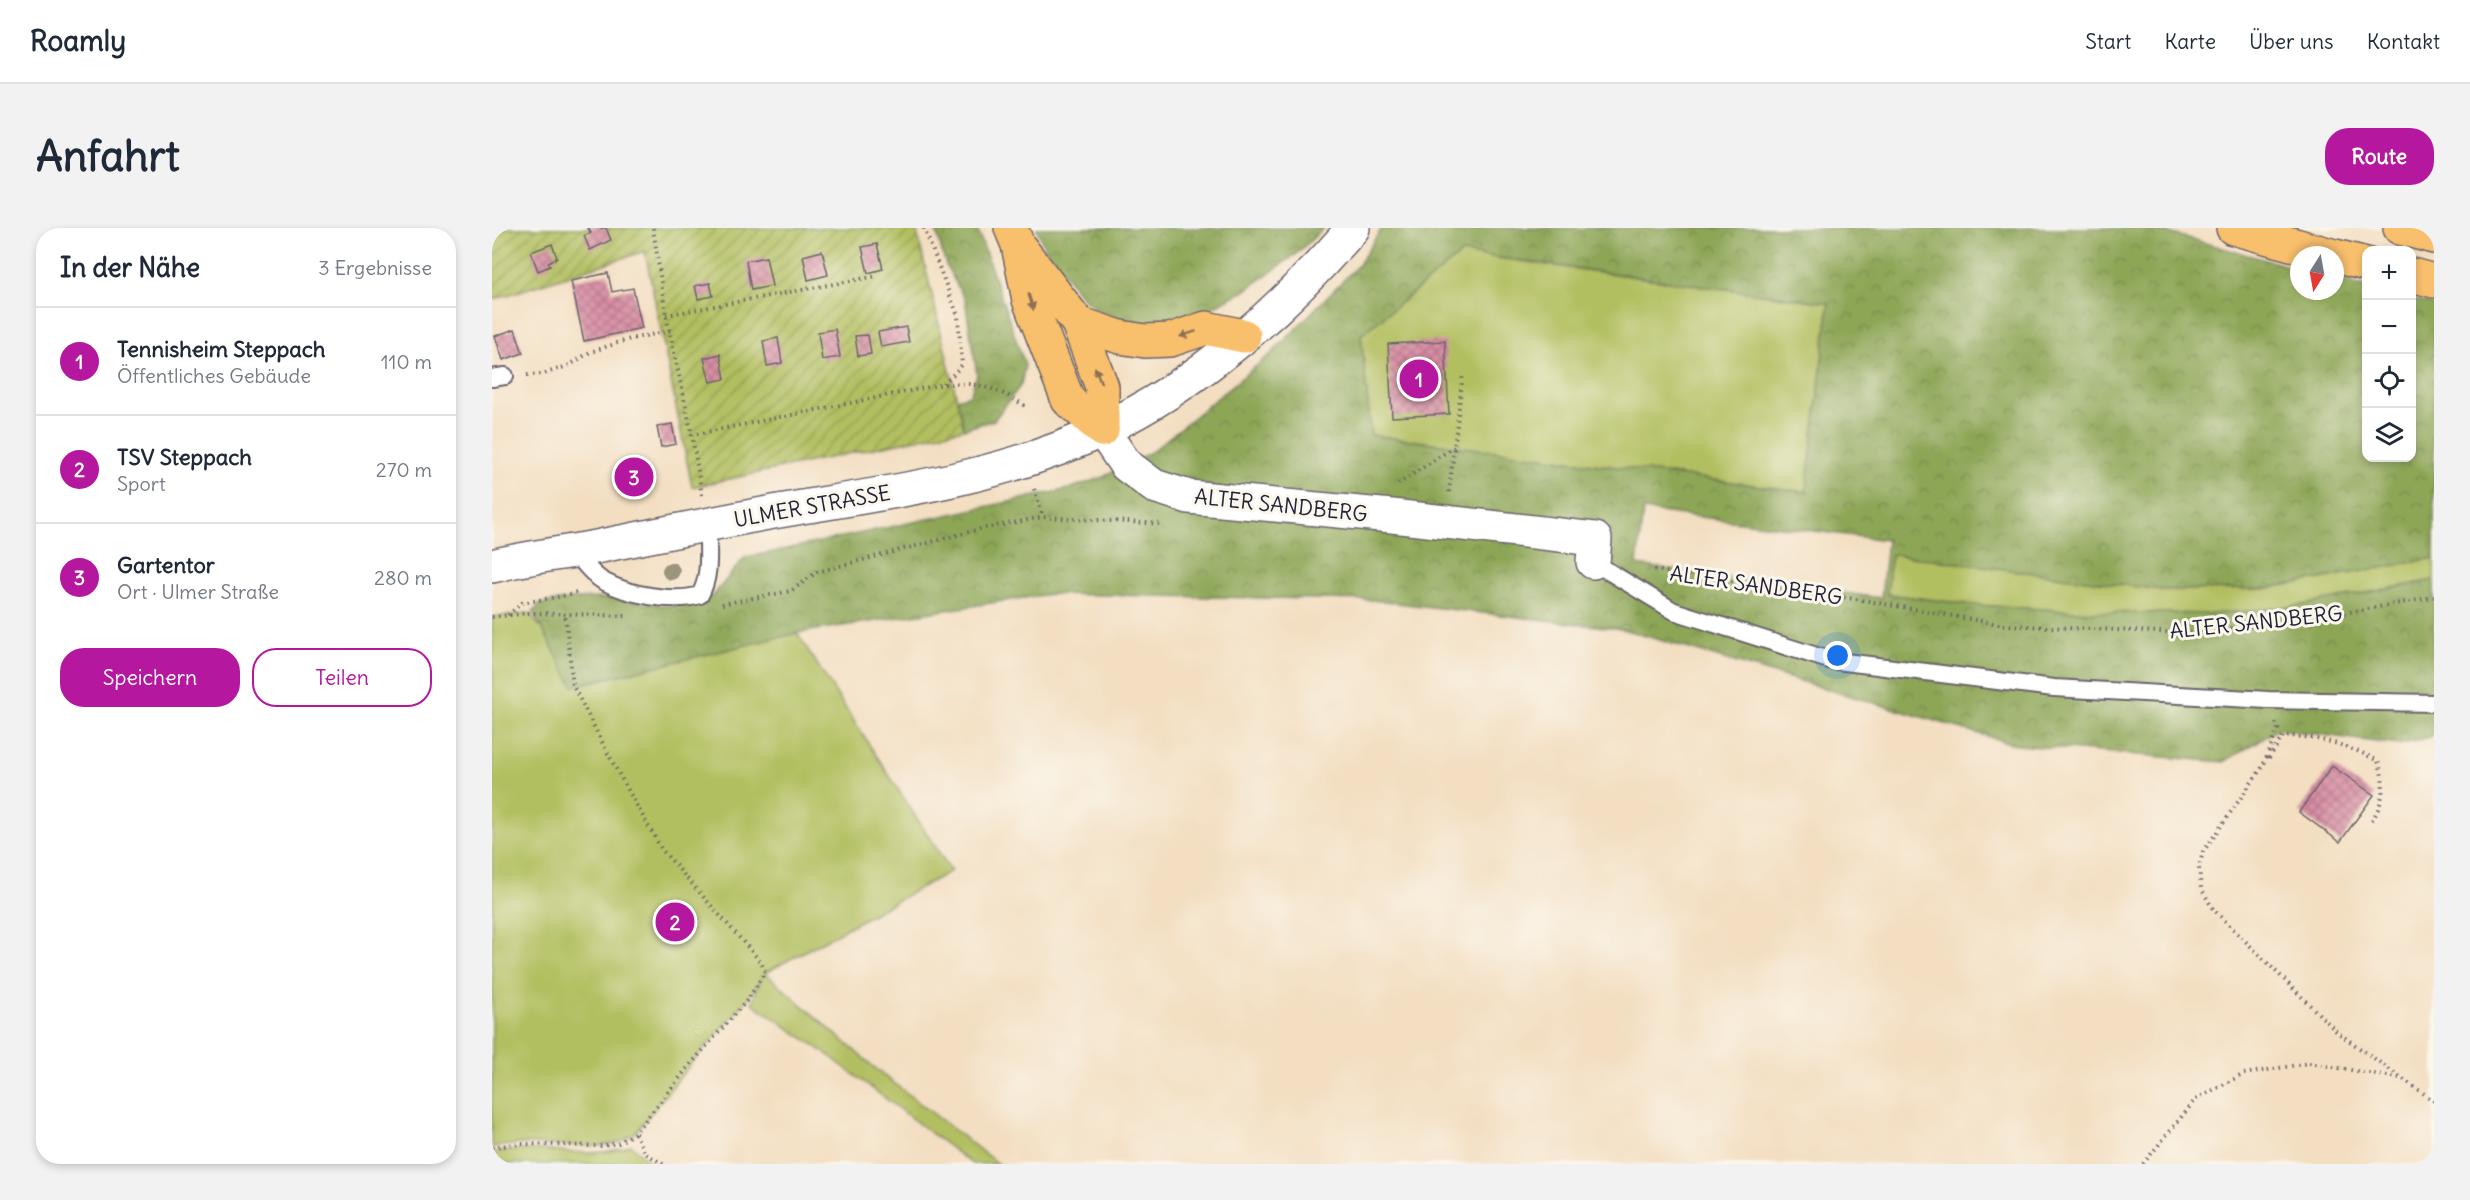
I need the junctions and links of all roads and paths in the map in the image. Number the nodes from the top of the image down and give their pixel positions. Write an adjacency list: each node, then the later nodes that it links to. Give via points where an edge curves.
1 (653, 228): 14 (path)
2 (924, 228): 20 (path, via 958,316 962,365)
3 (1353, 228): 17 (street, ULMER STRASSE, via 1291,296)
4 (2233, 228): 8 (main road)
5 (2400, 228): 7 (main road)
6 (1014, 237): 15 (main road); 23 (main road, one-way to 23, via 1029,300 1068,400)
7 (2434, 237)
8 (2297, 246)
9 (2344, 259): 10 (main road)
10 (2362, 263)
11 (877, 276): 14 (path)
12 (2416, 276): 13 (main road)
13 (2434, 281)
14 (666, 315): 16 (path)
15 (1078, 323): 17 (main road, one-way to 15, via 1206,328 1170,340 1145,341); 23 (main road, one-way to 15, via 1102,387)
16 (670, 331): 19 (path, via 590,352 570,365 544,374); 22 (path)
17 (1244, 336): 23 (street, ULMER STRASSE)
18 (1463, 373): 24 (path)
19 (498, 377)
20 (944, 384): 21 (path, via 972,382 1011,396); 22 (path)
21 (1028, 407)
22 (692, 435): 27 (path)
23 (1109, 441): 27 (street, ULMER STRASSE, via 1049,452 897,491); 30 (street, ALTER SANDBERG, via 1126,465 1154,486 1189,497 1595,539)
24 (1455, 446): 25 (path); 26 (path)
25 (1395, 485)
26 (1448, 499)
27 (708, 524): 29 (street, ULMER STRASSE); 29 (lane, via 705,586 700,595 686,599 652,596 602,581)
28 (1170, 524): 34 (path, via 1043,517 980,529 817,573 791,591)
29 (573, 551): 31 (street, ULMER STRASSE)
30 (1593, 562): 38 (lane, via 1674,611 1829,660 2054,688)
31 (492, 566)
32 (1645, 569): 33 (path, ALTER SANDBERG, via 2004,625 2183,633 2300,621)
33 (2434, 597)
34 (713, 606)
35 (565, 613): 36 (path); 37 (path); 44 (path, via 573,687 615,767 662,850 761,962 765,972 748,999)
36 (630, 616)
37 (492, 617)
38 (2268, 700): 39 (lane); 40 (path, via 2278,729)
39 (2434, 703)
40 (2263, 766): 41 (path, via 2283,736 2354,748 2378,761 2384,778 2380,809); 42 (path, via 2203,852 2199,867 2201,888 2213,909 2240,938 2337,1032)
41 (2370, 823)
42 (2402, 1079): 43 (path); 47 (path, via 2309,1063 2244,1074 2196,1099)
43 (2434, 1101)
44 (635, 1133): 45 (path, via 618,1143 600,1146); 46 (path, via 645,1153)
45 (492, 1147)
46 (663, 1164)
47 (2143, 1164)

